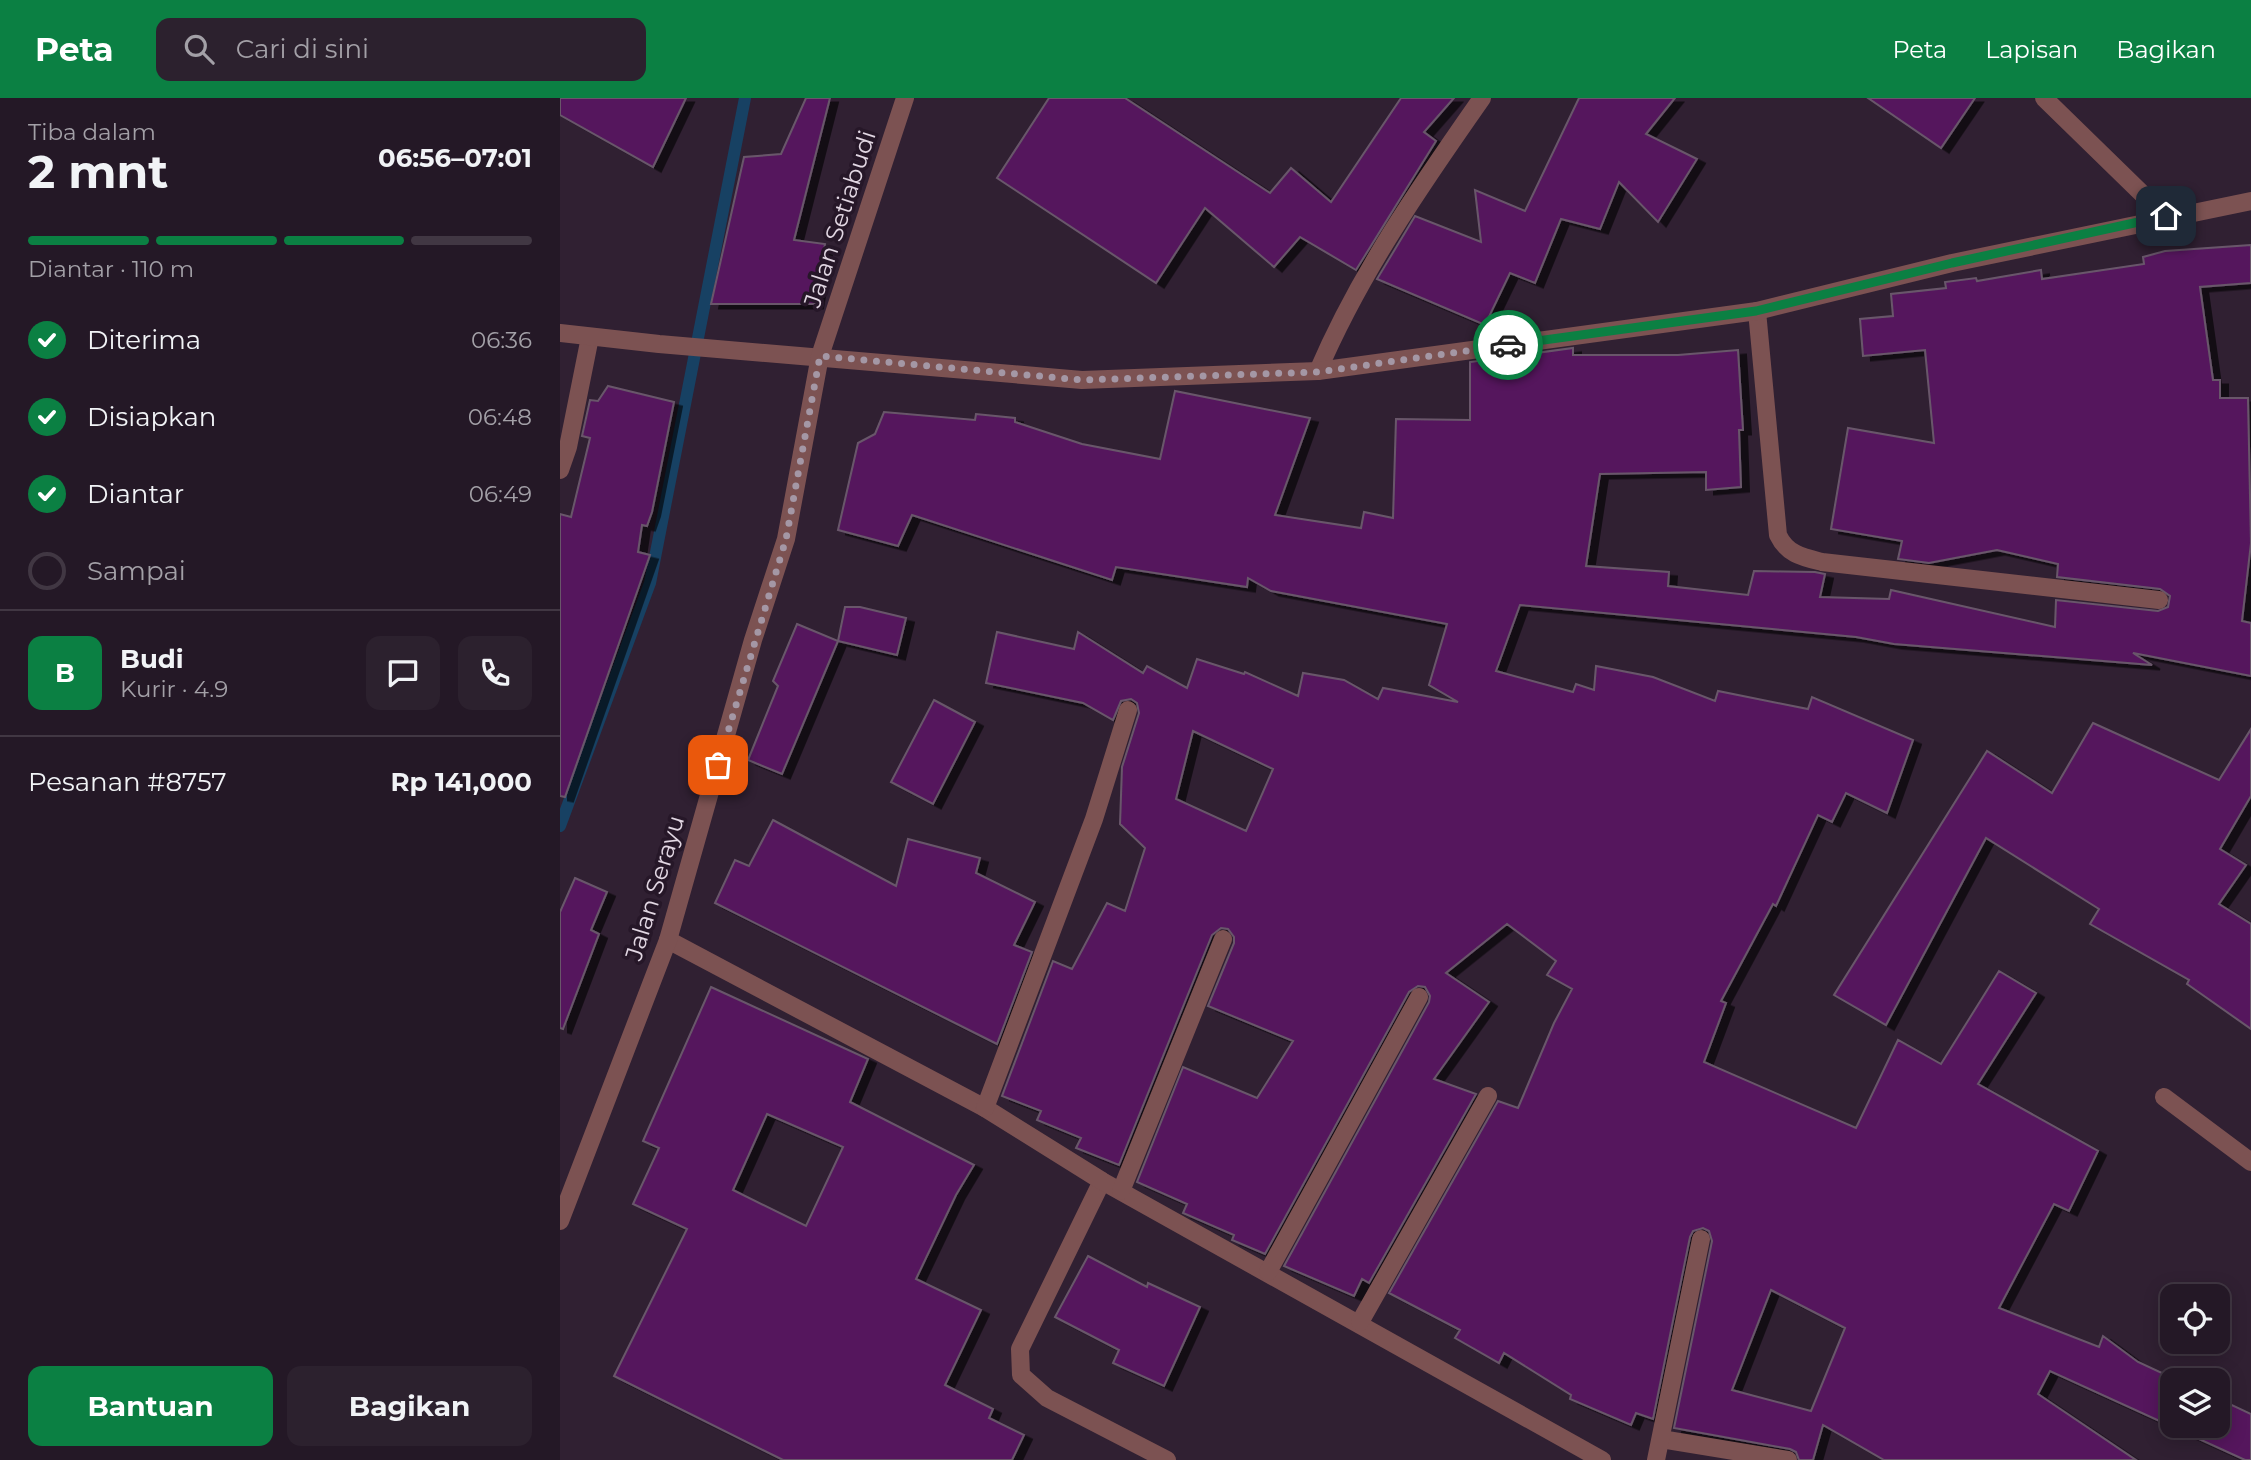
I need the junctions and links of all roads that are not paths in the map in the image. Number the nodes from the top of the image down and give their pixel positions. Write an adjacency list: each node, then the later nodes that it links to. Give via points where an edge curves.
1 (905, 98): 9 (street, Jalan Setiabudi)
2 (1482, 98): 10 (street, via 1415,194 1354,295)
3 (2044, 98): 5 (street)
4 (2251, 201): 5 (street)
5 (2166, 216): 6 (street)
6 (1756, 311): 10 (street); 12 (street, via 1778,535 1784,547 1822,562)
7 (560, 332): 8 (street)
8 (590, 337): 9 (street); 11 (street)
9 (820, 356): 10 (street, via 1082,380); 15 (street, Jalan Serayu, via 786,539)
10 (1318, 372)
11 (560, 470)
12 (2159, 600)
13 (1128, 710): 19 (street, via 1094,820)
14 (1223, 939): 22 (street)
15 (668, 940): 19 (street); 23 (street, Jalan Serayu)
16 (1419, 997): 25 (street)
17 (1488, 1096): 26 (street)
18 (2164, 1097): 20 (street)
19 (985, 1108): 21 (street)
20 (2251, 1162)
21 (1102, 1181): 22 (street); 28 (street, via 1020,1349 1021,1375 1047,1398)
22 (1121, 1191): 25 (street)
23 (560, 1221)
24 (1701, 1239): 27 (street)
25 (1268, 1272): 26 (street)
26 (1360, 1322): 29 (street)
27 (1661, 1439): 30 (street); 31 (street)
28 (1167, 1460)
29 (1602, 1460)
30 (1656, 1460)
31 (1788, 1460)

